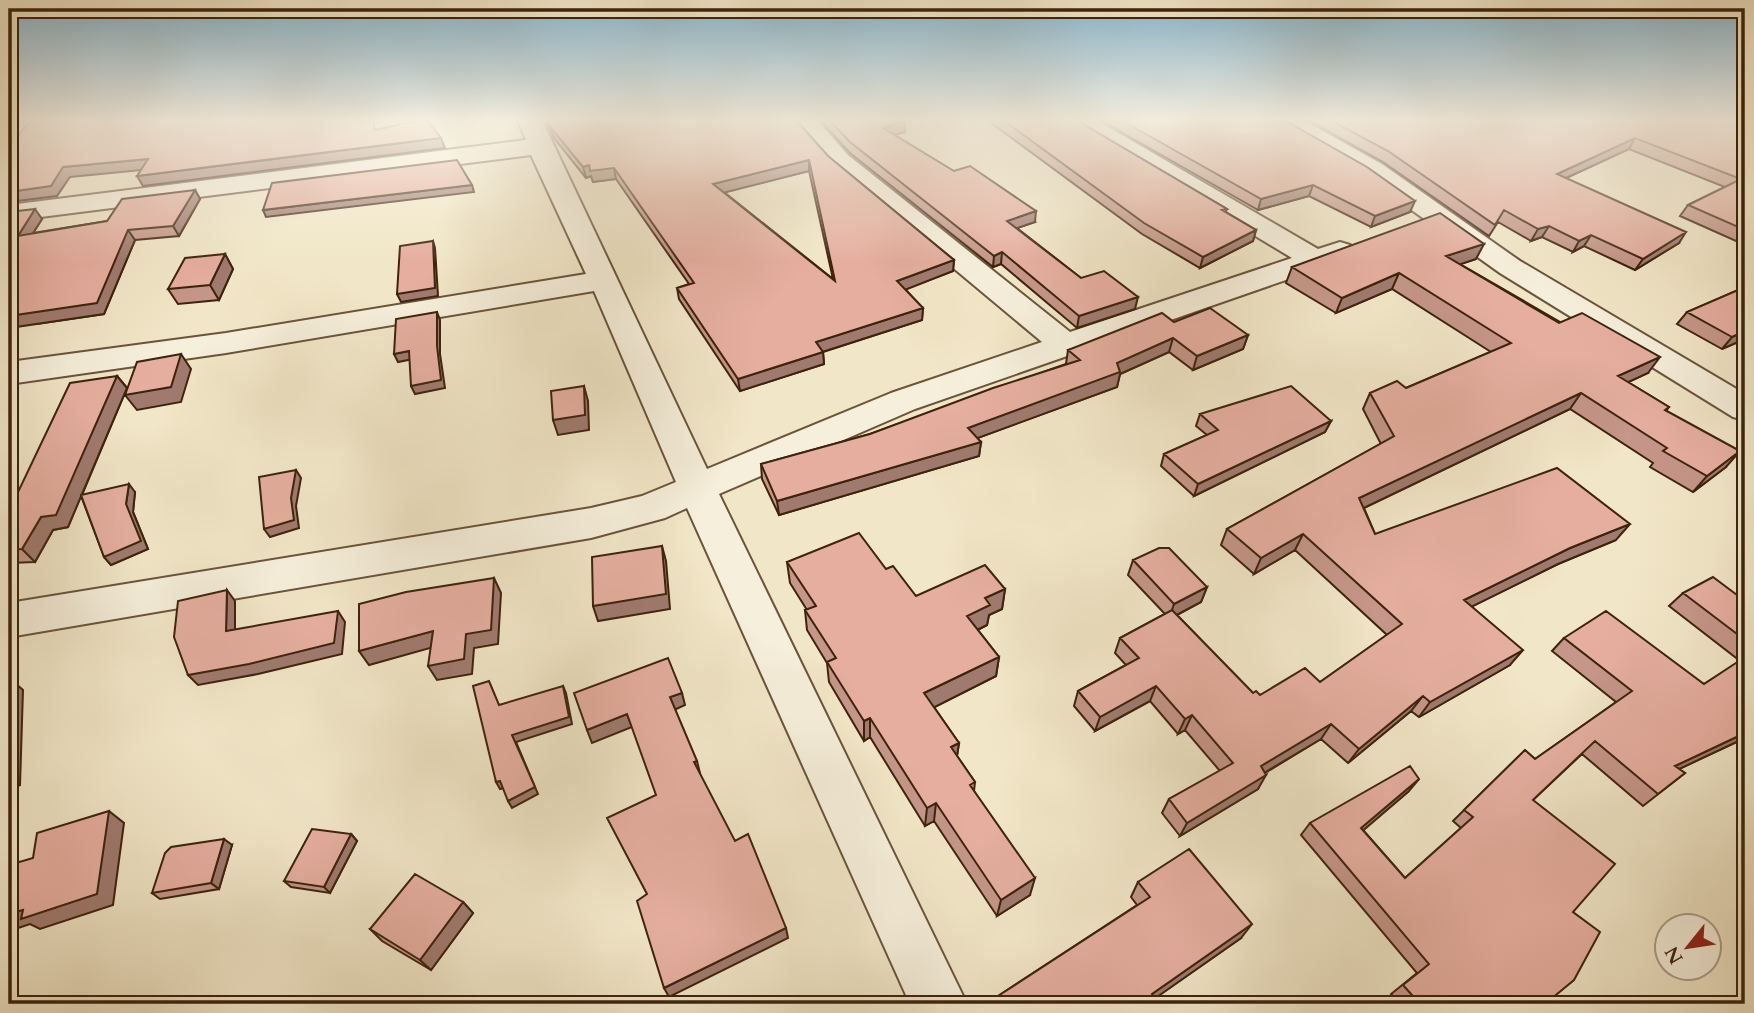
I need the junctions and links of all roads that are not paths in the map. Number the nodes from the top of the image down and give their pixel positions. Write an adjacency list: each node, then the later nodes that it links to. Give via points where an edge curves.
1 (345, 167): 6 (street, via 247,185)
2 (551, 167): 9 (street)
3 (848, 167): 10 (street)
4 (1160, 167): 8 (street)
5 (1368, 167): 7 (street)
6 (9, 213)
7 (1435, 215): 8 (street); 12 (street, via 1510,267)
8 (1316, 260): 10 (street)
9 (605, 281): 11 (street); 13 (street)
10 (1067, 346): 13 (street, via 903,401)
11 (9, 373)
12 (1745, 409)
13 (695, 488): 14 (street, via 651,508 592,523); 15 (street)
14 (9, 620)
15 (939, 1004)

